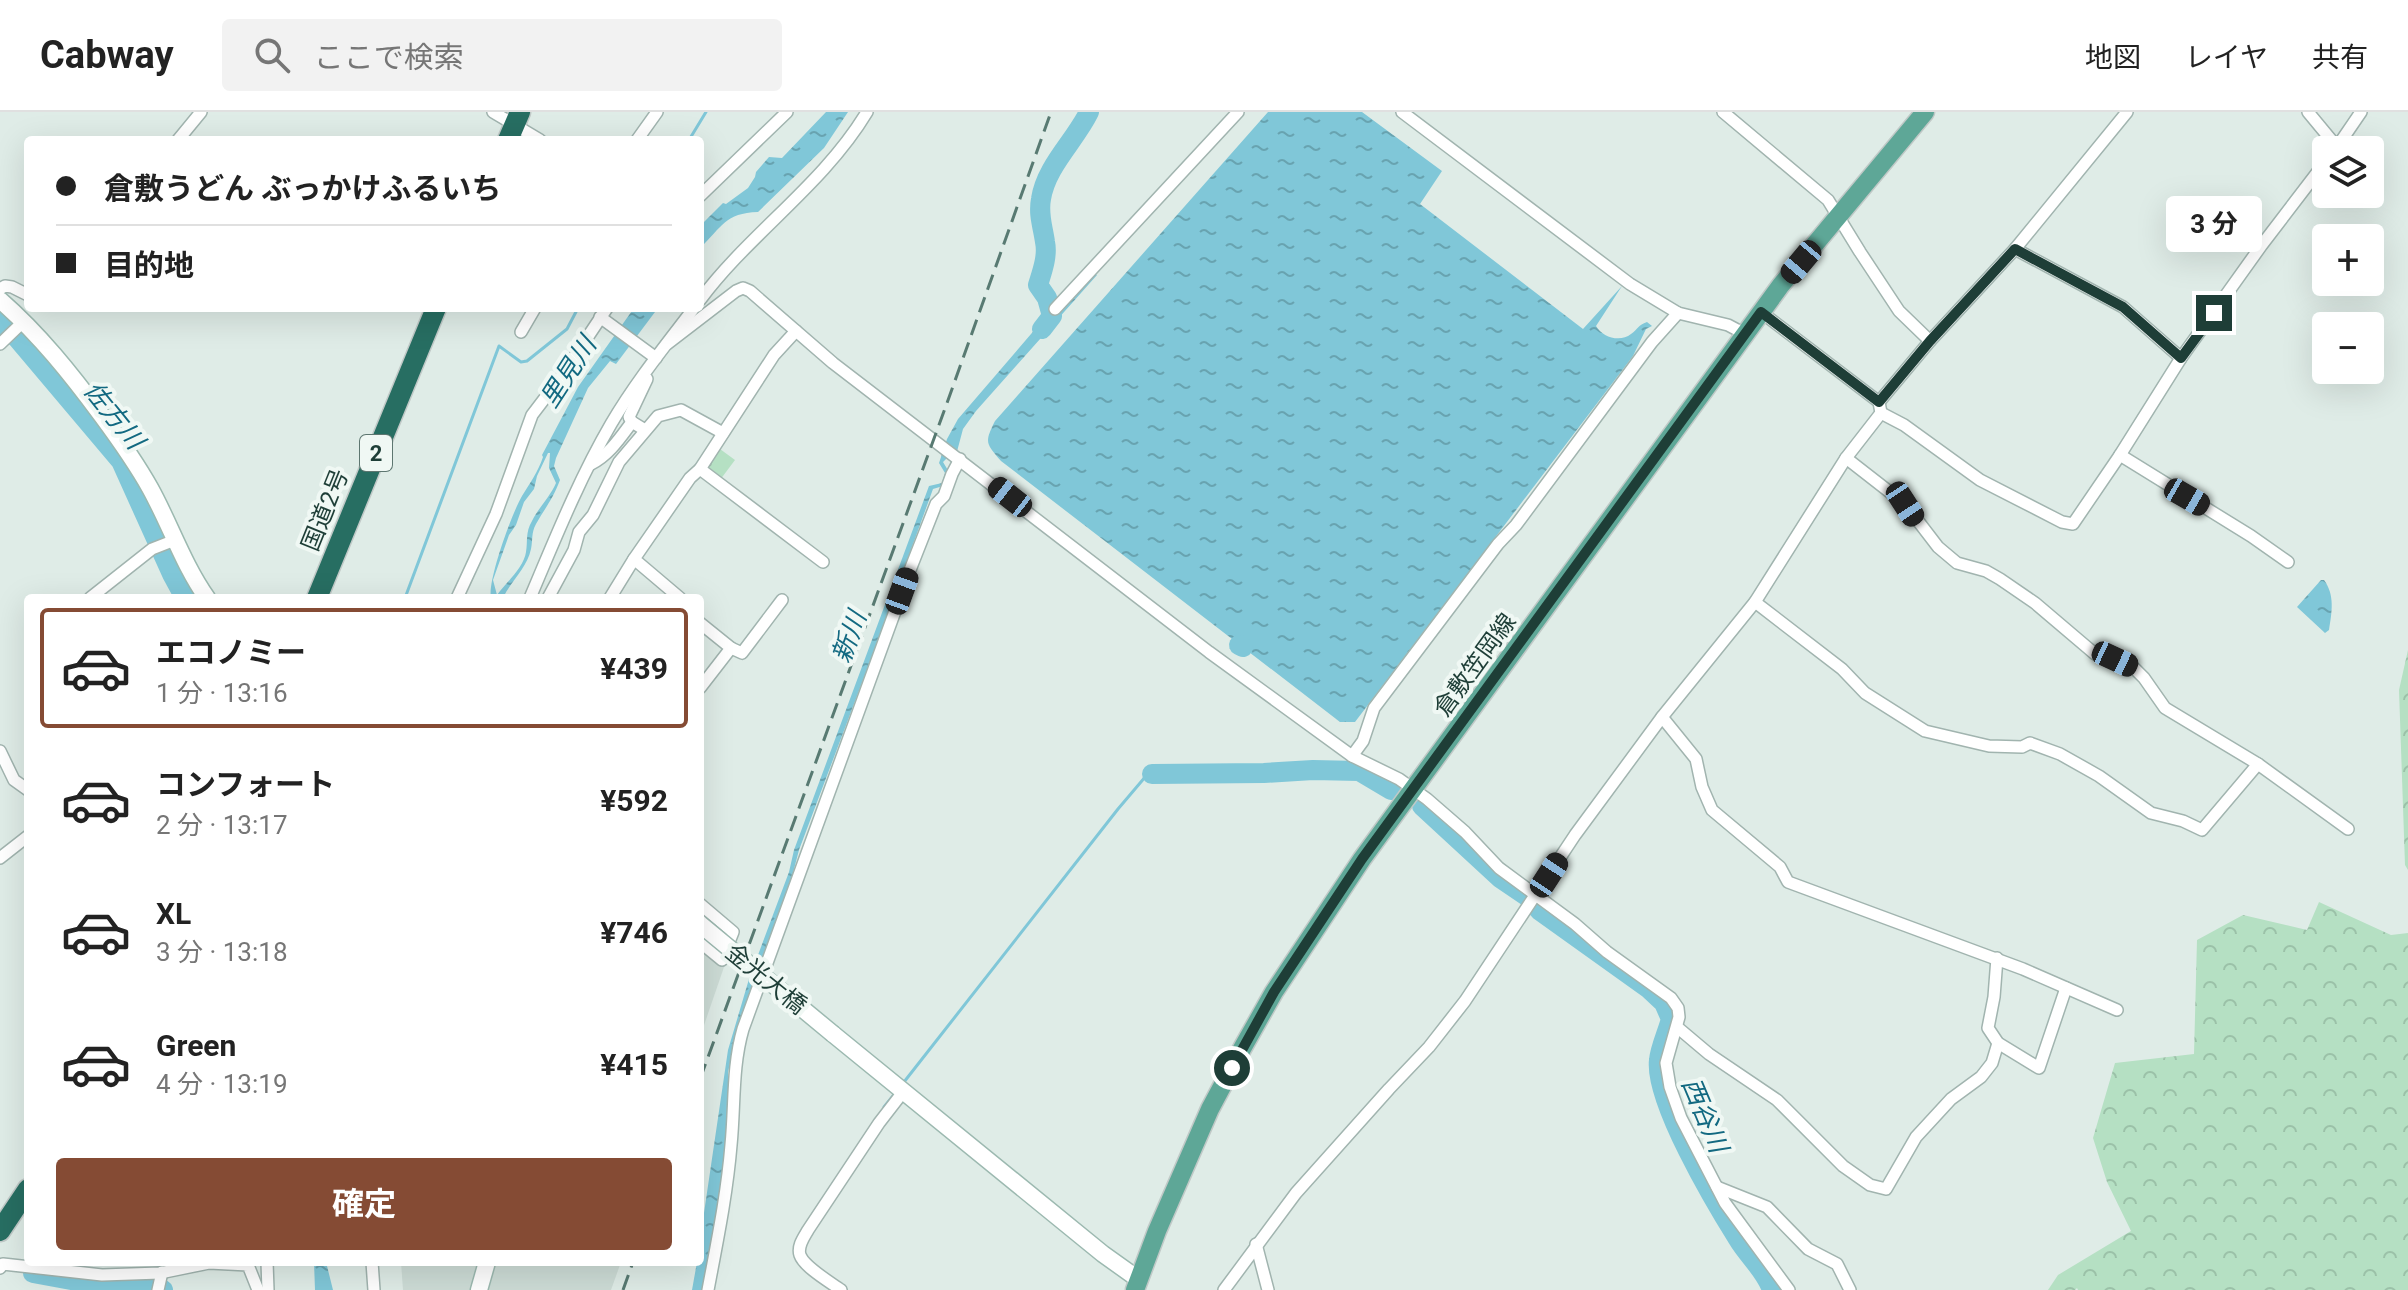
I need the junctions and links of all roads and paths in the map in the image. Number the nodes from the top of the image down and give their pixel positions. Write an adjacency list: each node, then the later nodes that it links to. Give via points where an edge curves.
1 (201, 112): 14 (street)
2 (493, 112): 13 (street)
3 (657, 112): 16 (street)
4 (787, 112): 20 (street)
5 (867, 112): 25 (street, via 841,151)
6 (1238, 112): 27 (street)
7 (1723, 112): 21 (street)
8 (1925, 112): 21 (main road, 倉敷笠岡線)
9 (2127, 112): 22 (street)
10 (2308, 112): 17 (street)
11 (2361, 112): 18 (street)
12 (1406, 113): 32 (street, via 1630,284)
13 (514, 125): 15 (street)
14 (181, 136)
15 (533, 136)
16 (640, 136)
17 (2327, 136)
18 (2344, 136)
19 (2312, 179): 41 (street)
20 (704, 192)
21 (1840, 216): 31 (main road, 倉敷笠岡線); 39 (street, via 1899,311)
22 (2015, 249): 39 (street); 41 (street, via 2123,307)
23 (0, 289): 24 (street)
24 (24, 293)
25 (704, 295)
26 (0, 300): 34 (street)
27 (1055, 309)
28 (434, 312): 58 (highway, 国道2号 / 2)
29 (533, 312): 36 (street)
30 (691, 312): 40 (street)
31 (1761, 312): 37 (main road, 倉敷笠岡線); 43 (street)
32 (1678, 313): 37 (street); 71 (street, via 1374,708)
33 (604, 315): 42 (street); 59 (street, via 532,415 496,514)
34 (21, 324): 38 (street); 52 (street, via 67,369 122,444 151,490)
35 (796, 331): 40 (street, via 743,288); 46 (street); 49 (street)
36 (521, 332)
37 (1745, 334): 74 (main road, 倉敷笠岡線)
38 (4, 341)
39 (1930, 341): 43 (street)
40 (667, 344): 42 (street)
41 (2181, 358): 47 (street)
42 (653, 360): 44 (street, via 629,417); 50 (street)
43 (1880, 407): 47 (street, via 1980,480 2062,522 2073,524); 48 (street)
44 (632, 422): 45 (street); 50 (street)
45 (645, 430): 46 (street, via 658,416 681,410); 61 (street, via 619,462)
46 (723, 433): 51 (street)
47 (2120, 455): 55 (street)
48 (1846, 458): 65 (street); 72 (street, via 1905,504 1957,563 2000,579 2095,654 2132,666 2165,708)
49 (960, 459): 71 (street); 106 (street, via 910,570 740,1039 723,1208)
50 (590, 465): 60 (street)
51 (700, 469): 53 (street); 54 (street)
52 (164, 544): 56 (street); 57 (street)
53 (634, 559): 62 (street); 63 (street)
54 (823, 562)
55 (2288, 562)
56 (95, 594)
57 (204, 594)
58 (319, 594)
59 (459, 594)
60 (532, 594)
61 (550, 594)
62 (612, 594)
63 (675, 594)
64 (782, 600): 67 (street, via 742,653)
65 (1755, 602): 69 (street); 72 (street, via 1865,693 1925,731 1989,746 2030,743 2099,776 2151,813 2202,830)
66 (704, 626): 67 (street)
67 (731, 648): 68 (street)
68 (704, 683)
69 (1662, 717): 78 (street); 82 (street, via 1696,759 1712,810 1780,867 1788,882)
70 (0, 751): 73 (street, via 14,780)
71 (1352, 756): 74 (street)
72 (2258, 764): 75 (street)
73 (24, 787)
74 (1412, 788): 78 (street); 101 (main road, 倉敷笠岡線, via 1309,938 1243,1047)
75 (2348, 829)
76 (24, 839): 77 (street)
77 (0, 858)
78 (1536, 895): 85 (street, via 1671,998 1678,1008); 91 (street, via 1429,1047)
79 (704, 907): 81 (street, via 733,932 722,960)
80 (704, 927): 87 (street, 金光大橋, bridge)
81 (704, 945)
82 (1997, 958): 83 (street); 86 (street, via 1988,1028)
83 (2066, 988): 84 (street); 86 (street, via 2039,1068)
84 (2117, 1010)
85 (1677, 1027): 86 (street, via 1777,1100 1843,1166 1870,1185 1886,1189 1916,1137 1951,1099 1981,1077); 88 (street, via 1666,1063 1670,1087)
86 (1998, 1043)
87 (900, 1089): 101 (street, 金光大橋); 107 (street, via 800,1245 808,1265)
88 (1717, 1187): 110 (street); 111 (street, via 1767,1207 1808,1249 1837,1264)
89 (24, 1195): 90 (highway)
90 (0, 1231)
91 (1256, 1244): 108 (street); 109 (street)
92 (24, 1265): 99 (street)
93 (36, 1266): 100 (street)
94 (201, 1266): 100 (street)
95 (249, 1266): 102 (street)
96 (267, 1266): 103 (street)
97 (373, 1266): 104 (street)
98 (486, 1266): 105 (street)
99 (0, 1268)
100 (160, 1281)
101 (1136, 1285)
102 (258, 1290)
103 (268, 1290)
104 (374, 1290)
105 (479, 1290)
106 (708, 1290)
107 (841, 1290)
108 (1224, 1290)
109 (1268, 1290)
110 (1789, 1290)
111 (1850, 1290)

